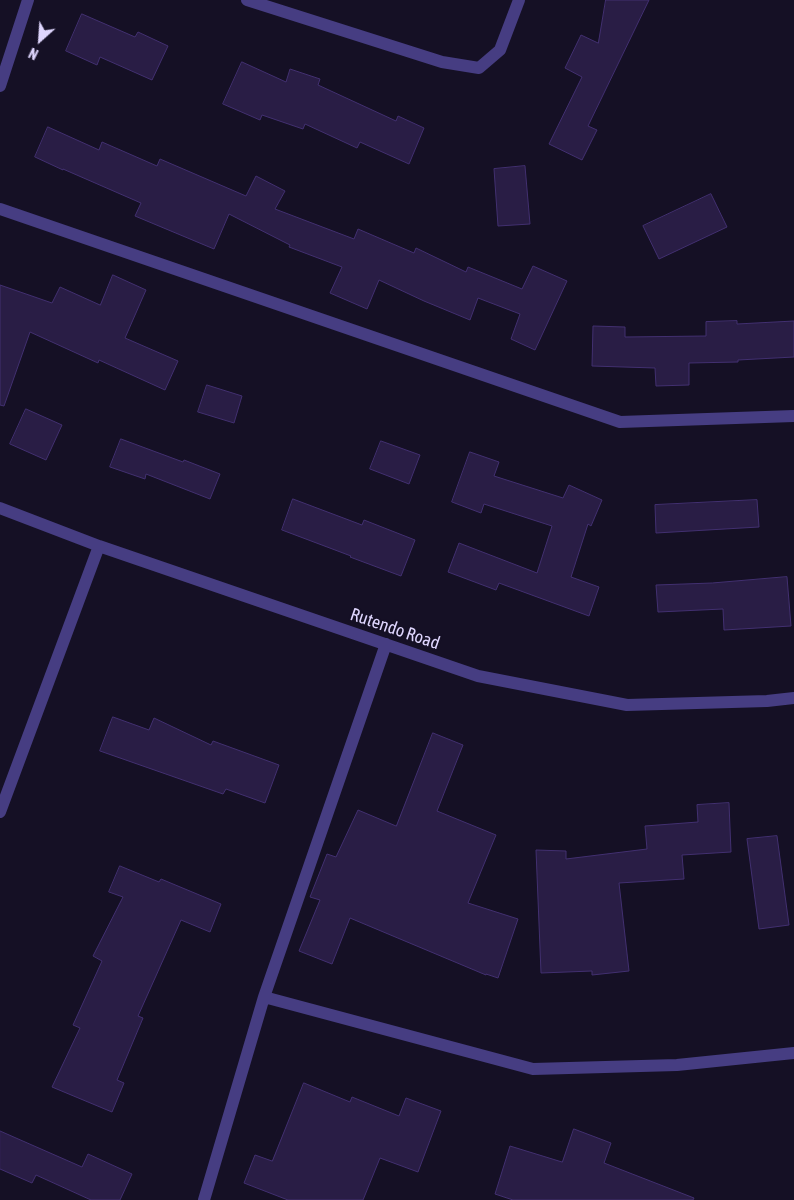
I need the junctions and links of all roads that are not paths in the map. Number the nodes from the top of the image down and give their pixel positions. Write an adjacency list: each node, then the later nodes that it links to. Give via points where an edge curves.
1 (28, 0): 4 (street)
2 (247, 0): 3 (street, via 442,62 479,68 500,50)
3 (519, 0)
4 (0, 86)
5 (0, 209): 6 (street, via 620,422)
6 (794, 416)
7 (0, 508): 8 (street, Rutendo Road)
8 (99, 546): 9 (street, Rutendo Road); 11 (street)
9 (386, 644): 10 (street, Rutendo Road, via 478,676 627,705); 12 (street)
10 (794, 698)
11 (0, 812)
12 (264, 997): 13 (street, via 533,1069 677,1065); 14 (street)
13 (794, 1053)
14 (204, 1200)

